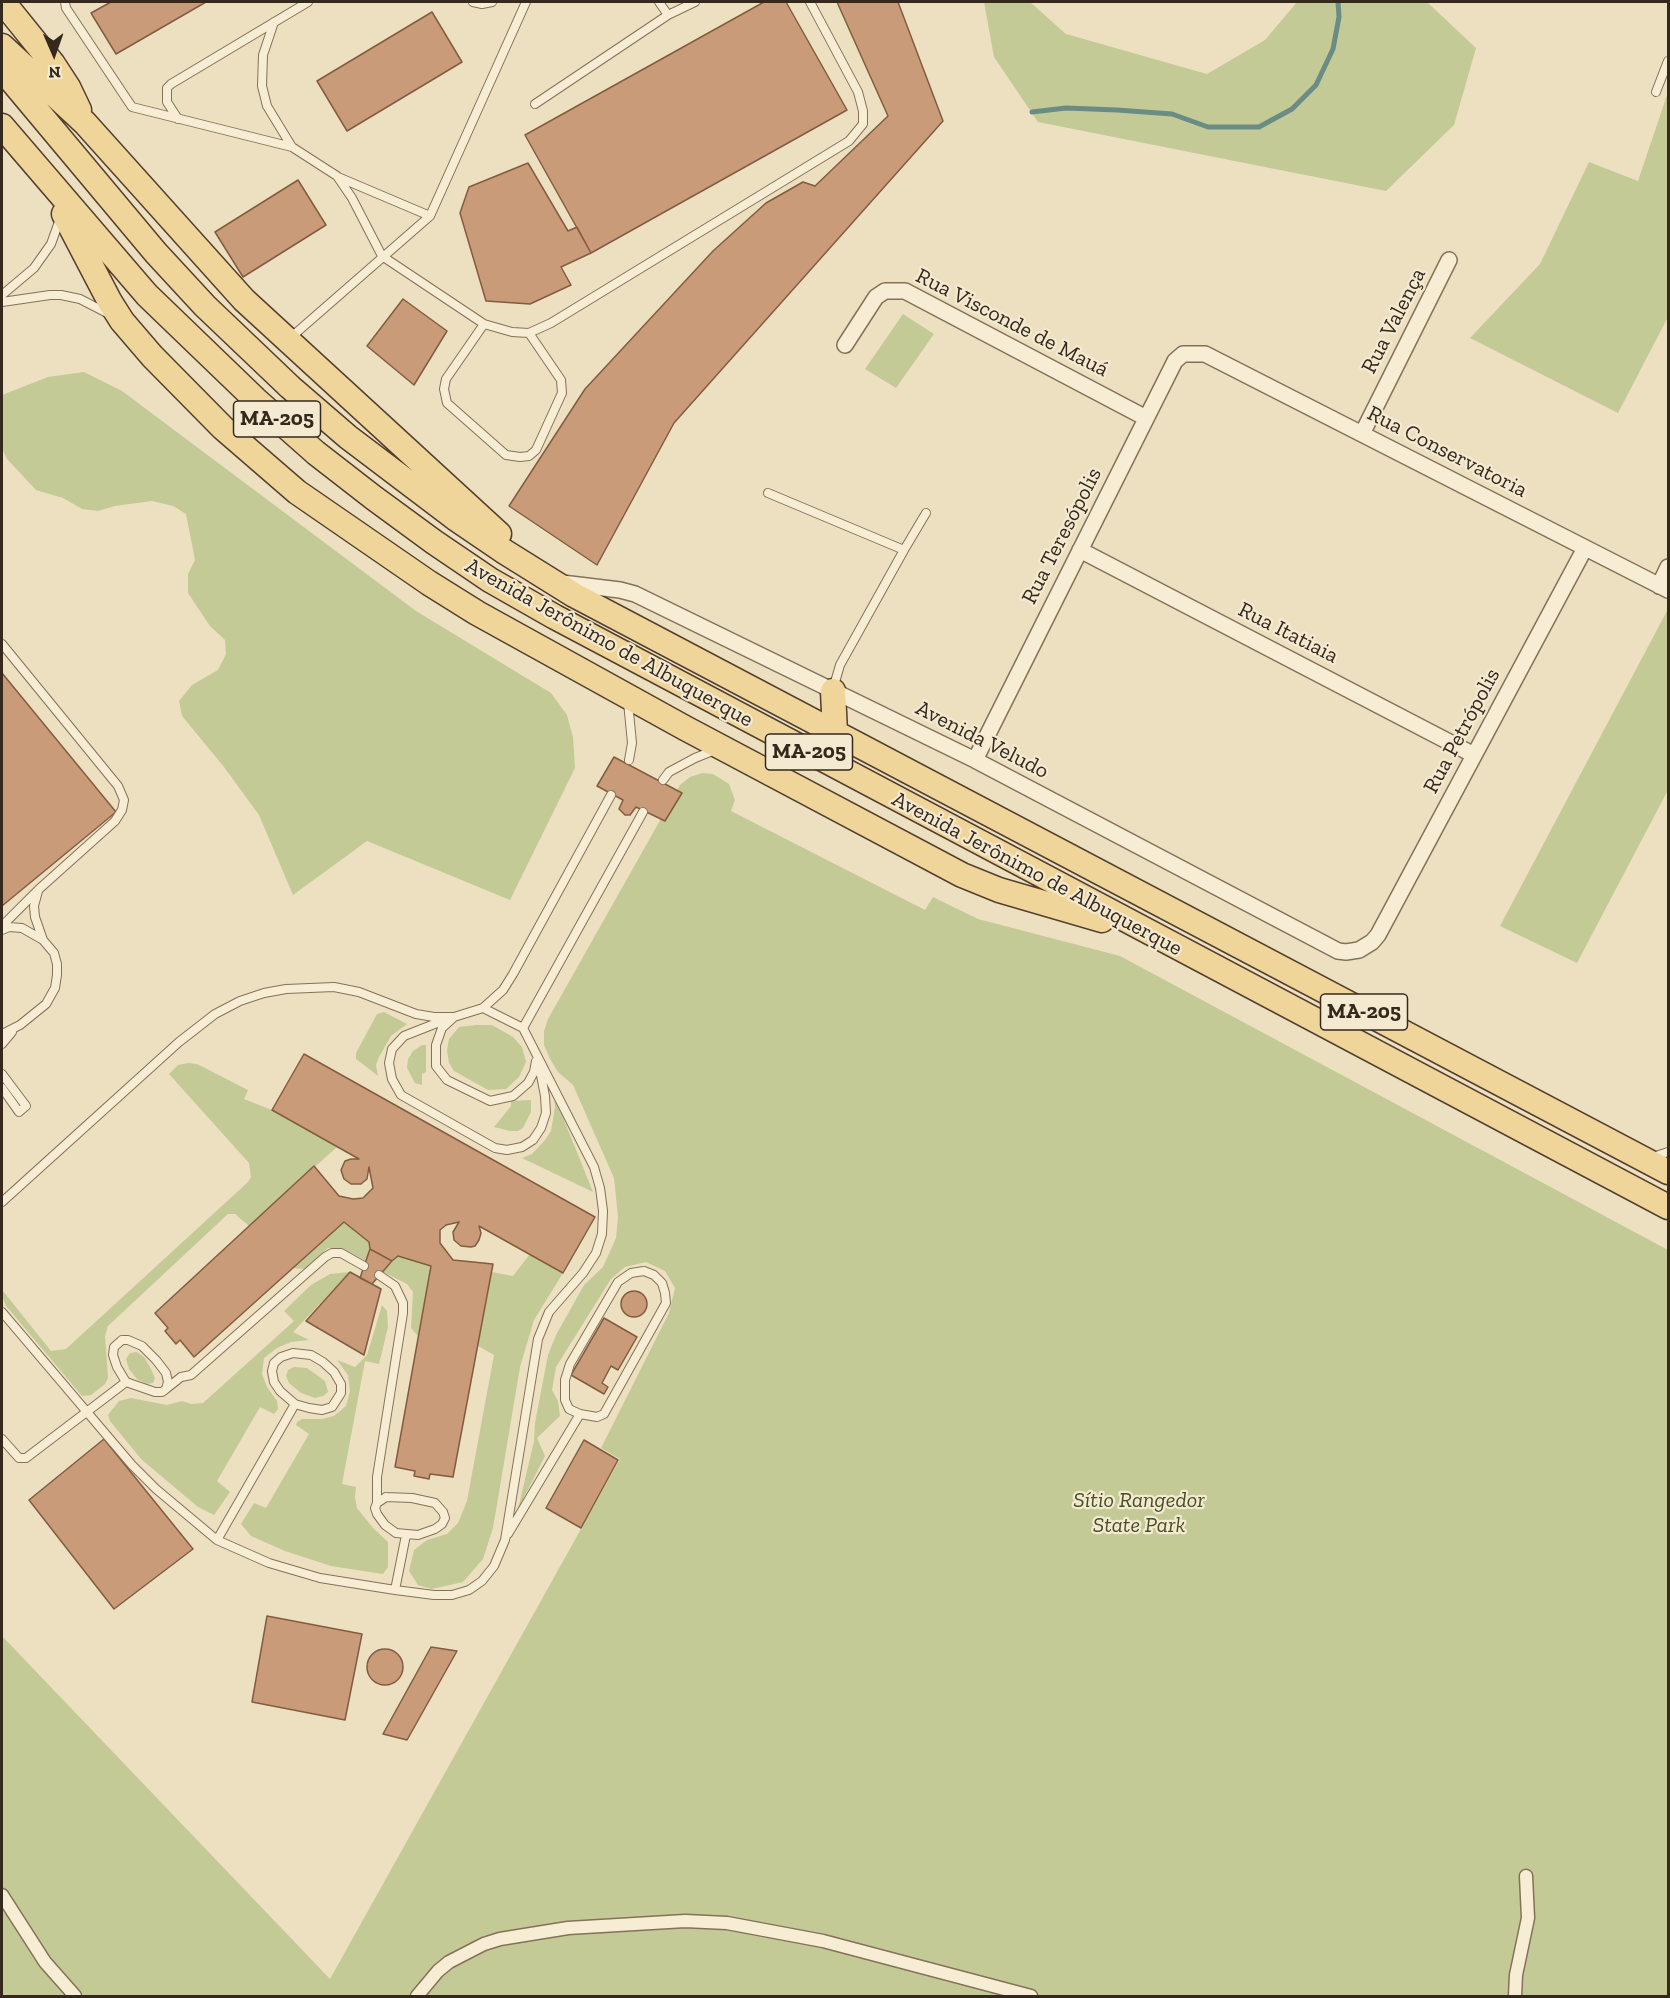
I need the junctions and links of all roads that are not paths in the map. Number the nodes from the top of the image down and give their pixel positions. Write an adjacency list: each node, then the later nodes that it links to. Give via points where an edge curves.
1 (3, 2): 18 (main road, via 53,64)
2 (65, 2): 17 (lane, via 132,107)
3 (308, 2): 11 (lane)
4 (473, 2): 5 (lane)
5 (492, 2)
6 (526, 2): 24 (lane)
7 (659, 2): 10 (lane)
8 (695, 2): 10 (lane)
9 (810, 2): 31 (lane, via 864,111 863,124 849,141)
10 (668, 15): 16 (lane)
11 (274, 22): 17 (lane, via 167,88 166,102); 20 (lane, via 263,55 264,97)
12 (2, 46): 18 (main road)
13 (1668, 61): 15 (lane)
14 (2, 69): 43 (main road, Avenida Jerônimo de Albuquerque / MA-205, via 184,284 290,387 400,479)
15 (1656, 92)
16 (535, 104)
17 (178, 119): 20 (lane)
18 (85, 123): 32 (main road, Avenida Jerônimo de Albuquerque, via 225,281)
19 (2, 126): 21 (main road, Avenida Jerônimo de Albuquerque / MA-205)
20 (292, 147): 22 (lane)
21 (41, 173): 23 (main road, MA-205); 57 (main road, Avenida Jerônimo de Albuquerque / MA-205, via 147,295 255,399 316,453 434,542 555,617)
22 (337, 176): 24 (lane); 25 (lane)
23 (63, 212): 27 (lane, via 41,259); 29 (main road)
24 (429, 216): 25 (lane)
25 (382, 256): 30 (lane); 32 (lane)
26 (1449, 260): 36 (street, Rua Valença)
27 (2, 296)
28 (2, 302): 29 (lane, via 50,295 71,297)
29 (122, 321): 47 (main road, via 223,428 297,492 438,589)
30 (484, 324): 31 (lane); 31 (lane, via 446,379 447,403 506,456 520,458 536,450 562,393 561,380)
31 (529, 333)
32 (286, 341): 43 (main road, Avenida Jerônimo de Albuquerque)
33 (845, 345): 35 (street, Rua Visconde de Mauá, via 876,297 885,291 904,291)
34 (1205, 354): 35 (street, Rua Teresópolis, via 1183,354 1175,361); 36 (street, Rua Conservatoria)
35 (1146, 418): 41 (street, Rua Teresópolis)
36 (1362, 434): 39 (street, Rua Conservatoria)
37 (768, 493): 40 (lane)
38 (926, 513): 40 (lane)
39 (1585, 548): 44 (street, Rua Conservatoria); 50 (street, Rua Petrópolis)
40 (904, 550): 46 (lane, via 844,658)
41 (1080, 550): 50 (street, Rua Itatiaia); 52 (street, Rua Teresópolis)
42 (1668, 567): 44 (street)
43 (551, 582): 46 (street, Avenida Veludo, via 635,594); 48 (main road, Avenida Jerônimo de Albuquerque / MA-205)
44 (1664, 588)
45 (2, 644): 58 (lane, via 118,786 124,800 114,821)
46 (833, 691): 48 (main road); 52 (street, Avenida Veludo)
47 (628, 697): 49 (main road); 51 (lane, via 632,743)
48 (835, 733): 56 (main road, Avenida Jerônimo de Albuquerque / MA-205)
49 (721, 748): 53 (lane, via 669,772); 59 (main road, via 971,879)
50 (1474, 755): 62 (street, Rua Petrópolis)
51 (629, 760)
52 (975, 760): 62 (street, Avenida Veludo, via 1338,951 1359,950)
53 (663, 780)
54 (611, 795): 64 (lane, via 513,974 503,990)
55 (643, 812): 67 (lane)
56 (1059, 851): 57 (main road, via 1068,870); 74 (main road, Avenida Jerônimo de Albuquerque / MA-205)
57 (1063, 888): 59 (main road, via 1050,897); 61 (main road, Avenida Jerônimo de Albuquerque / MA-205)
58 (38, 890): 60 (lane); 63 (lane, via 35,917)
59 (1031, 900): 61 (main road)
60 (2, 928): 63 (lane, via 22,928)
61 (1150, 934): 77 (main road, Avenida Jerônimo de Albuquerque / MA-205)
62 (1378, 935)
63 (43, 939): 66 (lane, via 57,964 56,988 46,1004)
64 (483, 1008): 65 (lane); 67 (lane)
65 (454, 1017): 70 (lane, via 439,1036 436,1066 447,1080 490,1101 513,1096 528,1083); 70 (lane, via 404,1036 392,1049 392,1079 401,1095 495,1148 522,1147 541,1128 546,1113); 76 (lane, via 416,1014 359,992 334,987 286,989 240,1001 215,1014 179,1042)
66 (20, 1025): 68 (lane); 69 (lane)
67 (523, 1028): 70 (lane)
68 (2, 1034)
69 (2, 1044)
70 (537, 1056): 89 (lane, via 594,1167 603,1211 602,1234 596,1253 549,1312 538,1339)
71 (2, 1074): 72 (lane, via 26,1106 20,1112)
72 (2, 1088)
73 (1668, 1152): 74 (lane)
74 (1646, 1160): 75 (main road, Avenida Jerônimo de Albuquerque / MA-205)
75 (1668, 1172)
76 (2, 1201)
77 (1668, 1208)
78 (364, 1266): 82 (lane, via 342,1253 325,1257 191,1375 181,1377)
79 (380, 1275): 87 (lane, via 395,1286 403,1313 377,1477)
80 (2, 1312): 84 (lane)
81 (126, 1382): 82 (lane, via 155,1392); 82 (lane, via 113,1355 122,1340 142,1346 156,1360 166,1373); 84 (lane)
82 (166, 1389)
83 (295, 1404): 83 (lane, via 322,1410 332,1407 341,1393 334,1372 311,1355 293,1353 274,1363 274,1382); 90 (lane)
84 (87, 1412): 86 (lane, via 26,1458 19,1458); 90 (lane, via 156,1489)
85 (580, 1414): 85 (lane, via 604,1414 666,1303 662,1283 654,1275 644,1271 631,1273 618,1282 570,1364 565,1400 569,1409); 89 (lane)
86 (2, 1439)
87 (377, 1503): 88 (lane, via 377,1514 385,1525); 88 (lane, via 386,1497 412,1498 435,1503 443,1512 445,1518 435,1529)
88 (406, 1535): 91 (lane)
89 (505, 1539): 91 (lane, via 494,1566 469,1590 434,1595)
90 (217, 1540): 91 (lane, via 269,1563 320,1578)
91 (395, 1590)
92 (1526, 1876): 97 (street, via 1528,1917)
93 (2, 1896): 94 (street, via 45,1962)
94 (75, 1996)
95 (417, 1996): 96 (street, via 449,1962 500,1939 568,1928 685,1921 727,1923 823,1941)
96 (1031, 1996)
97 (1515, 1996)

